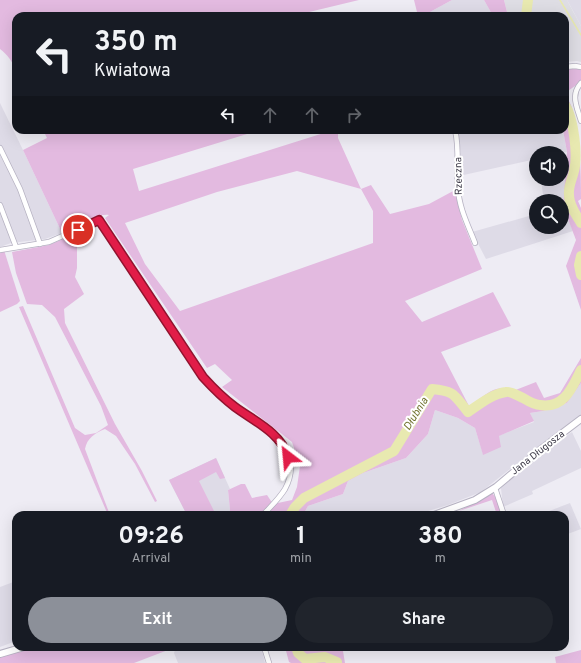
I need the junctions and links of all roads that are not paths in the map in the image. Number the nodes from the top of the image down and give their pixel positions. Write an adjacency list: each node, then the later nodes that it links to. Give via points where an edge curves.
1 (569, 67): 2 (street)
2 (581, 67)
3 (581, 83): 4 (street, via 574,95)
4 (581, 121)
5 (456, 134): 8 (street, Rzeczna, via 459,150 458,189 468,229)
6 (0, 148): 9 (street, via 20,189)
7 (0, 205): 10 (street)
8 (475, 243)
9 (40, 244): 10 (street); 14 (street, via 59,239 99,220 203,377 222,396 276,437 285,448 290,465 288,480 282,494)
10 (16, 247): 11 (street)
11 (0, 250)
12 (581, 419): 13 (street, Jana Długosza)
13 (495, 488): 15 (street, Jana Długosza, via 475,500); 16 (street)
14 (266, 511)
15 (445, 511)
16 (503, 511)
17 (12, 650): 19 (street)
18 (265, 651): 20 (street)
19 (0, 654)
20 (269, 663)

